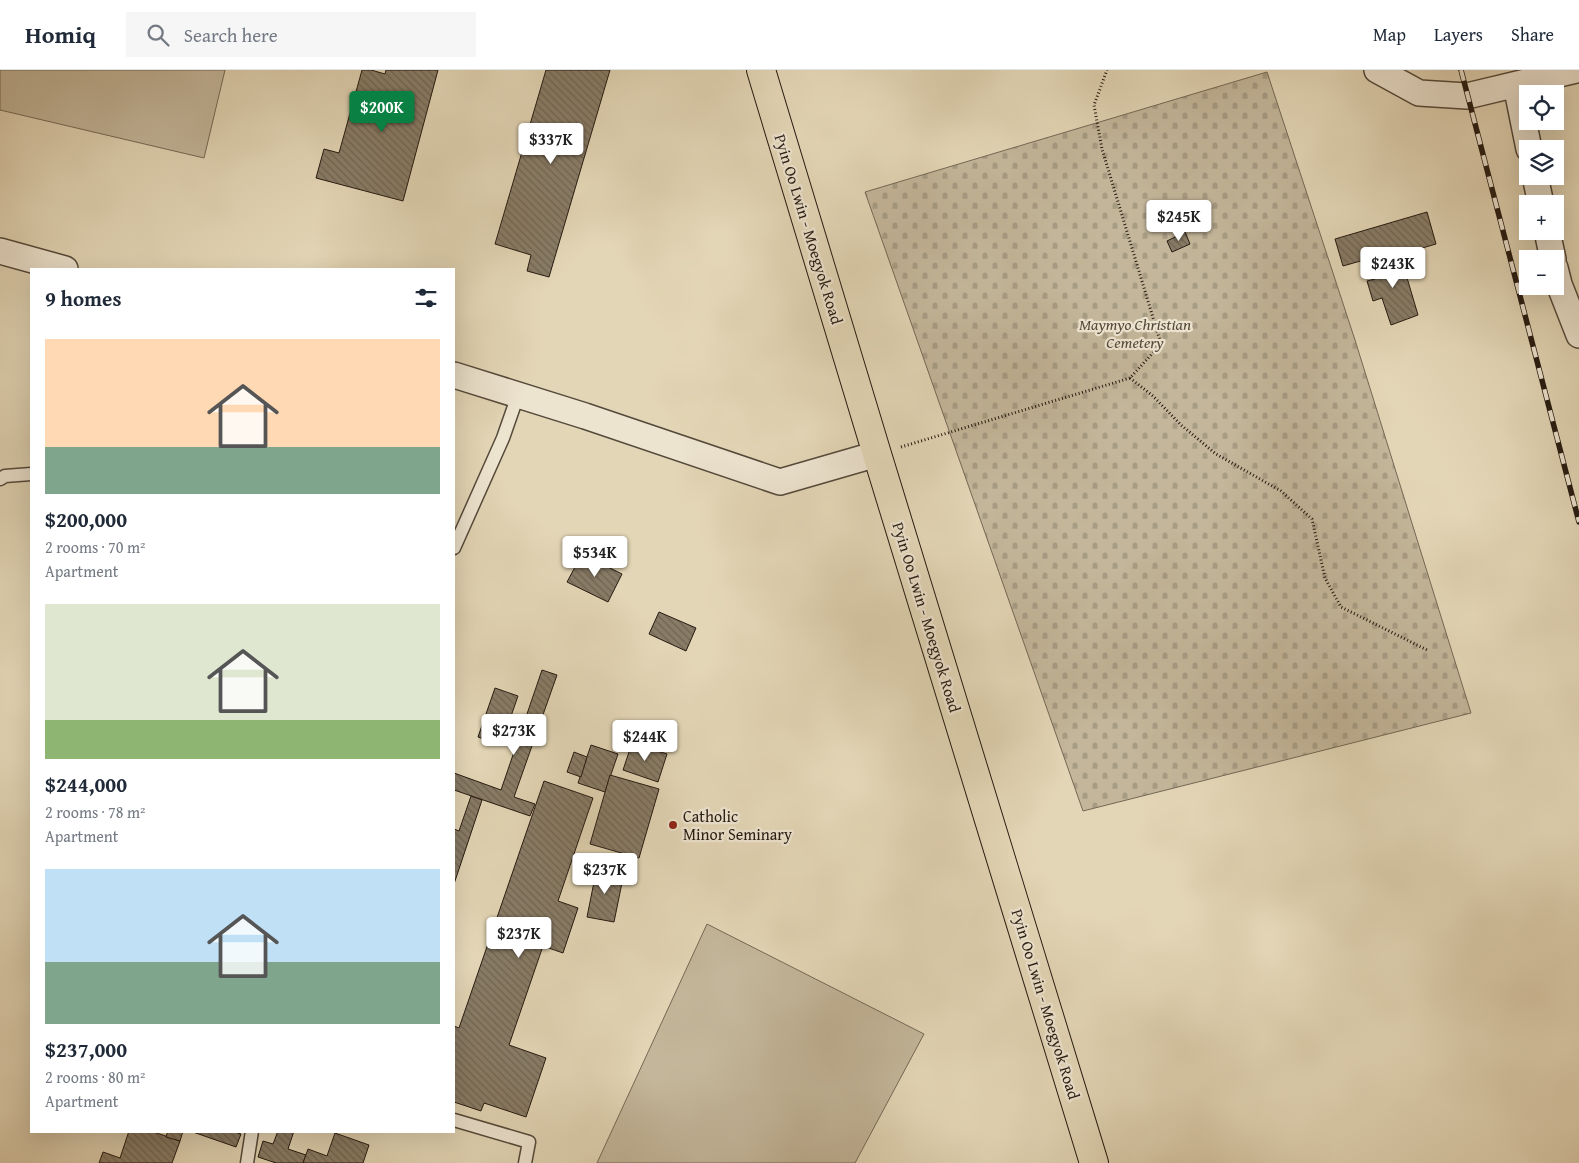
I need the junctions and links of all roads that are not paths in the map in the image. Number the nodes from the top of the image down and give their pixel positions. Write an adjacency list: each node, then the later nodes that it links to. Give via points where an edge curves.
1 (761, 70): 12 (main road, Pyin Oo Lwin - Moegyok Road)
2 (1377, 70): 4 (street, via 1418,92 1468,96)
3 (1576, 70): 4 (street)
4 (1516, 85): 5 (street)
5 (1527, 140)
6 (0, 251): 7 (street)
7 (61, 268)
8 (1563, 295): 9 (street)
9 (1579, 335)
10 (455, 375): 11 (street)
11 (518, 395): 12 (street, via 780,482); 15 (lane, via 503,438)
12 (877, 454): 20 (main road, Pyin Oo Lwin - Moegyok Road)
13 (30, 474): 14 (lane)
14 (0, 479)
15 (455, 546)
16 (455, 1120): 19 (lane, via 529,1142)
17 (252, 1133): 18 (lane)
18 (247, 1163)
19 (525, 1163)
20 (1094, 1163)

